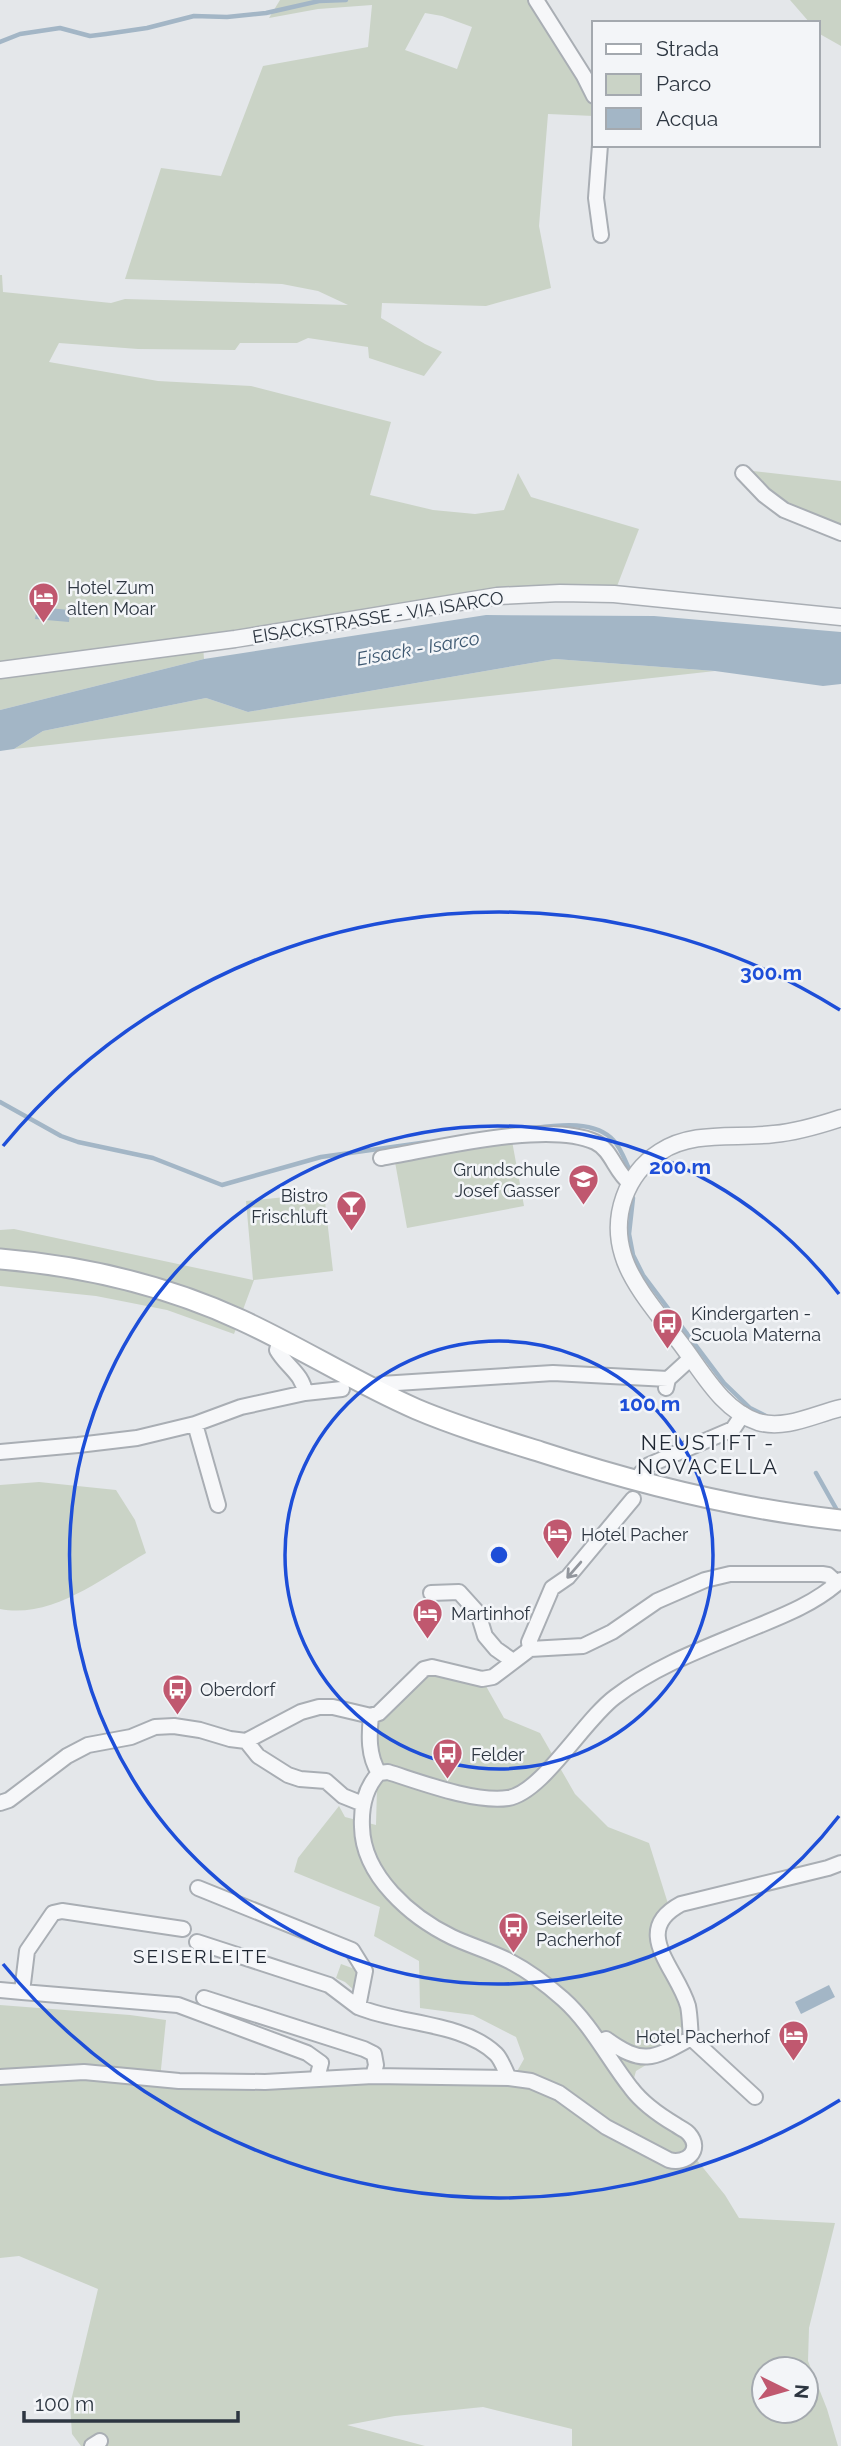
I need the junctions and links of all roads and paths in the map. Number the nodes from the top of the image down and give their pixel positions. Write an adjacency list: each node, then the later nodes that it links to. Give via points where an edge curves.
1 (536, 0): 2 (street)
2 (592, 92)
3 (600, 147): 4 (street, via 596,198)
4 (601, 235)
5 (743, 473): 6 (street, via 784,510)
6 (841, 533)
7 (841, 617): 8 (street, EISACKSTRASSE - VIA ISARCO, via 614,594 496,596 211,643)
8 (0, 670)
9 (841, 1118): 11 (street, via 776,1134 686,1140 661,1151)
10 (381, 1158): 11 (street, via 519,1135 570,1136 605,1149 621,1177)
11 (630, 1183): 14 (street, via 621,1203 623,1255 633,1277)
12 (0, 1259): 13 (main road, via 93,1273 164,1290)
13 (280, 1339): 17 (street, via 277,1350 299,1376); 25 (main road, via 417,1409 624,1479 689,1495)
14 (691, 1358): 15 (street, via 667,1384 554,1373); 19 (street, via 707,1383)
15 (382, 1384)
16 (342, 1389): 17 (street)
17 (305, 1393): 20 (street, via 242,1407)
18 (841, 1408): 19 (street, via 786,1424 758,1422)
19 (743, 1414): 22 (street, via 733,1429 649,1465)
20 (195, 1424): 21 (street, via 137,1438); 24 (street)
21 (0, 1451)
22 (641, 1473)
23 (633, 1499): 28 (street, one-way to 28, via 568,1577 552,1588)
24 (218, 1505)
25 (836, 1519)
26 (839, 1582): 28 (street, via 822,1574 730,1574 657,1601 583,1646); 32 (street, via 782,1616 658,1669 613,1698 524,1792 491,1798)
27 (431, 1593): 29 (street, via 460,1591 478,1613 485,1636)
28 (530, 1649): 29 (street)
29 (513, 1661): 30 (street, via 493,1677 482,1679 439,1668 424,1669)
30 (371, 1716): 31 (street, via 319,1707); 32 (street, via 370,1745)
31 (246, 1741): 33 (street, via 200,1730 155,1727 88,1745); 34 (street, via 258,1756 288,1775 326,1781 343,1796)
32 (379, 1773): 34 (street)
33 (0, 1803)
34 (363, 1804): 44 (street, via 363,1844 371,1863 399,1899 452,1937 536,1976)
35 (841, 1863): 43 (street, via 681,1904 659,1922 656,1937 688,2006)
36 (198, 1888): 42 (street, via 352,1950 365,1970)
37 (183, 1928): 40 (street, via 53,1913 27,1951)
38 (197, 1942): 42 (street, via 329,1985)
39 (0, 1990): 40 (street)
40 (22, 1992): 47 (street, via 178,2005 307,2053 321,2063)
41 (204, 1998): 45 (street, via 364,2049 374,2054)
42 (358, 2007): 48 (street, via 478,2040 499,2056)
43 (691, 2038): 44 (street, via 665,2053 644,2057 626,2053 606,2039); 49 (street)
44 (600, 2042): 48 (street, via 639,2097 690,2135 694,2144 685,2161 669,2161 606,2127 559,2093)
45 (373, 2076): 47 (street); 48 (street)
46 (0, 2077): 47 (street, via 84,2072 179,2081)
47 (317, 2078)
48 (509, 2078)
49 (755, 2097)

